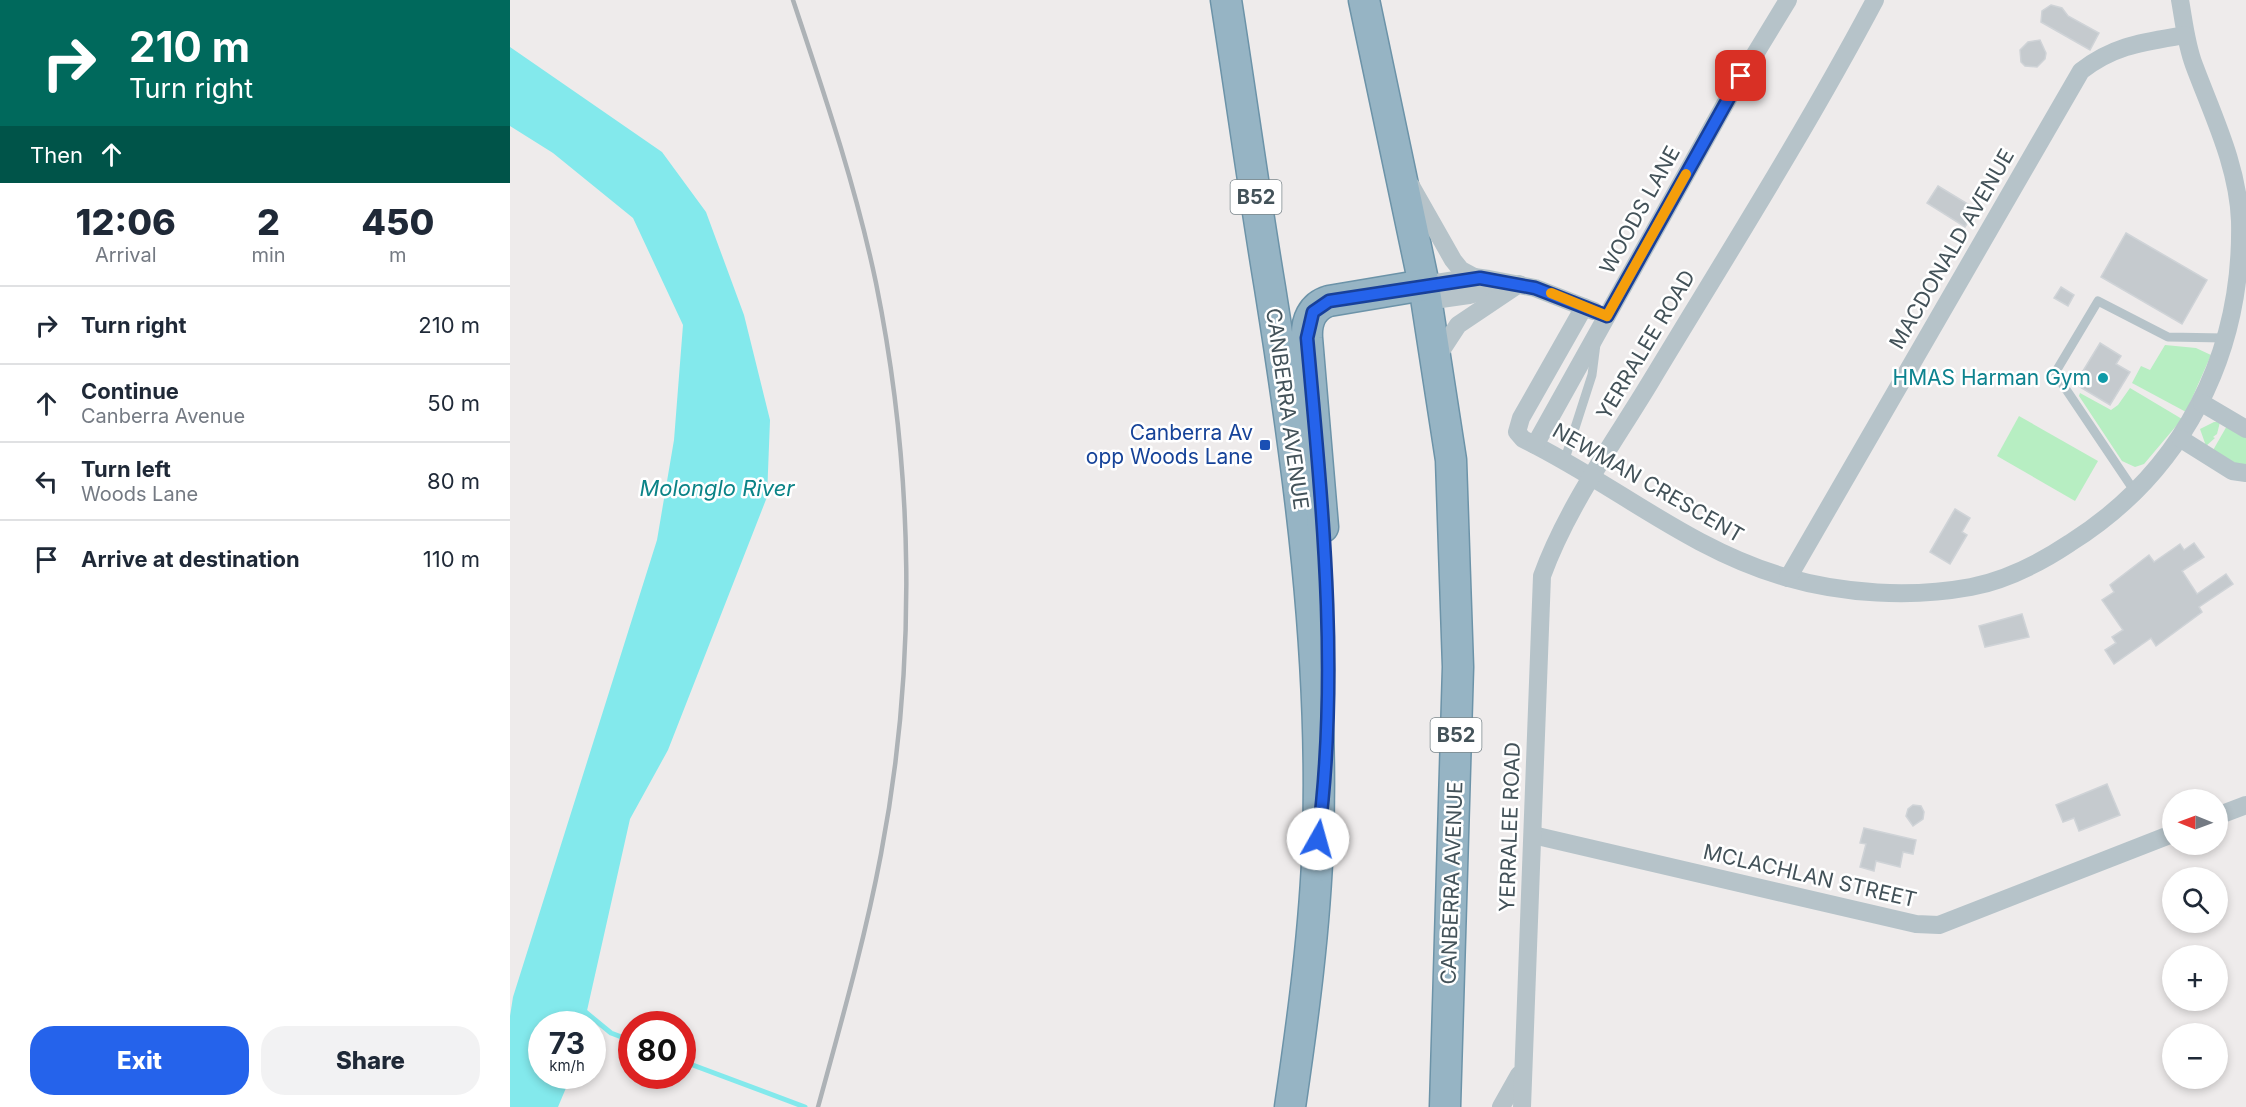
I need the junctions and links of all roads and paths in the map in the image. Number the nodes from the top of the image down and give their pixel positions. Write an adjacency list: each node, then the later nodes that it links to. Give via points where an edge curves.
1 (1226, 0): 10 (highway, CANBERRA AVENUE / B52)
2 (1364, 0): 7 (highway, CANBERRA AVENUE / B52)
3 (1788, 0): 14 (street, WOODS LANE)
4 (1875, 0): 24 (street, YERRALEE ROAD)
5 (2180, 0): 6 (street, NEWMAN CRESCENT)
6 (2185, 35): 16 (street, NEWMAN CRESCENT, via 2220,128 2236,186 2240,220 2238,275); 26 (street, MACDONALD AVENUE, via 2122,46 2080,71)
7 (1399, 166): 8 (street, via 1453,260); 11 (highway, CANBERRA AVENUE / B52)
8 (1474, 277): 9 (street); 11 (street)
9 (1515, 284): 11 (street, via 1469,295); 12 (street); 17 (street, via 1458,326)
10 (1270, 289): 13 (highway, via 1287,303); 31 (highway, CANBERRA AVENUE / B52, via 1297,467 1309,588 1318,744)
11 (1426, 293): 13 (highway, via 1337,315); 17 (highway, CANBERRA AVENUE / B52)
12 (1584, 307): 14 (street); 21 (street, NEWMAN CRESCENT, via 1519,422 1520,437)
13 (1311, 314): 31 (highway, via 1307,338 1323,522 1328,642 1326,771)
14 (1607, 316): 15 (street, WOODS LANE)
15 (1596, 336): 21 (street, WOODS LANE); 22 (lane, via 1593,371)
16 (2224, 338): 18 (street, NEWMAN CRESCENT); 25 (lane, via 2168,337 2098,301 2055,373)
17 (1437, 357): 34 (highway, CANBERRA AVENUE / B52, via 1451,460 1458,667)
18 (2202, 403): 19 (street); 20 (street, NEWMAN CRESCENT)
19 (2246, 429)
20 (2181, 439): 23 (street, via 2232,471); 25 (street, NEWMAN CRESCENT)
21 (1535, 445): 22 (street, NEWMAN CRESCENT)
22 (1564, 462): 24 (street, NEWMAN CRESCENT)
23 (2246, 473)
24 (1592, 479): 26 (street, NEWMAN CRESCENT, via 1712,550); 29 (street, YERRALEE ROAD, via 1553,548 1542,576)
25 (2135, 492): 26 (street, NEWMAN CRESCENT, via 2111,516 2044,560 1972,586 1888,592 1842,589)
26 (1788, 578)
27 (2246, 805): 28 (street)
28 (2228, 812)
29 (1533, 835): 30 (street, MCLACHLAN STREET, via 1916,924 1939,925); 32 (street, YERRALEE ROAD)
30 (2162, 838)
31 (1318, 839): 33 (highway, CANBERRA AVENUE / B52, via 1305,1001)
32 (1523, 1062): 35 (street, YERRALEE ROAD); 36 (street, YERRALEE ROAD)
33 (1290, 1107)
34 (1445, 1107)
35 (1501, 1107)
36 (1522, 1107)

